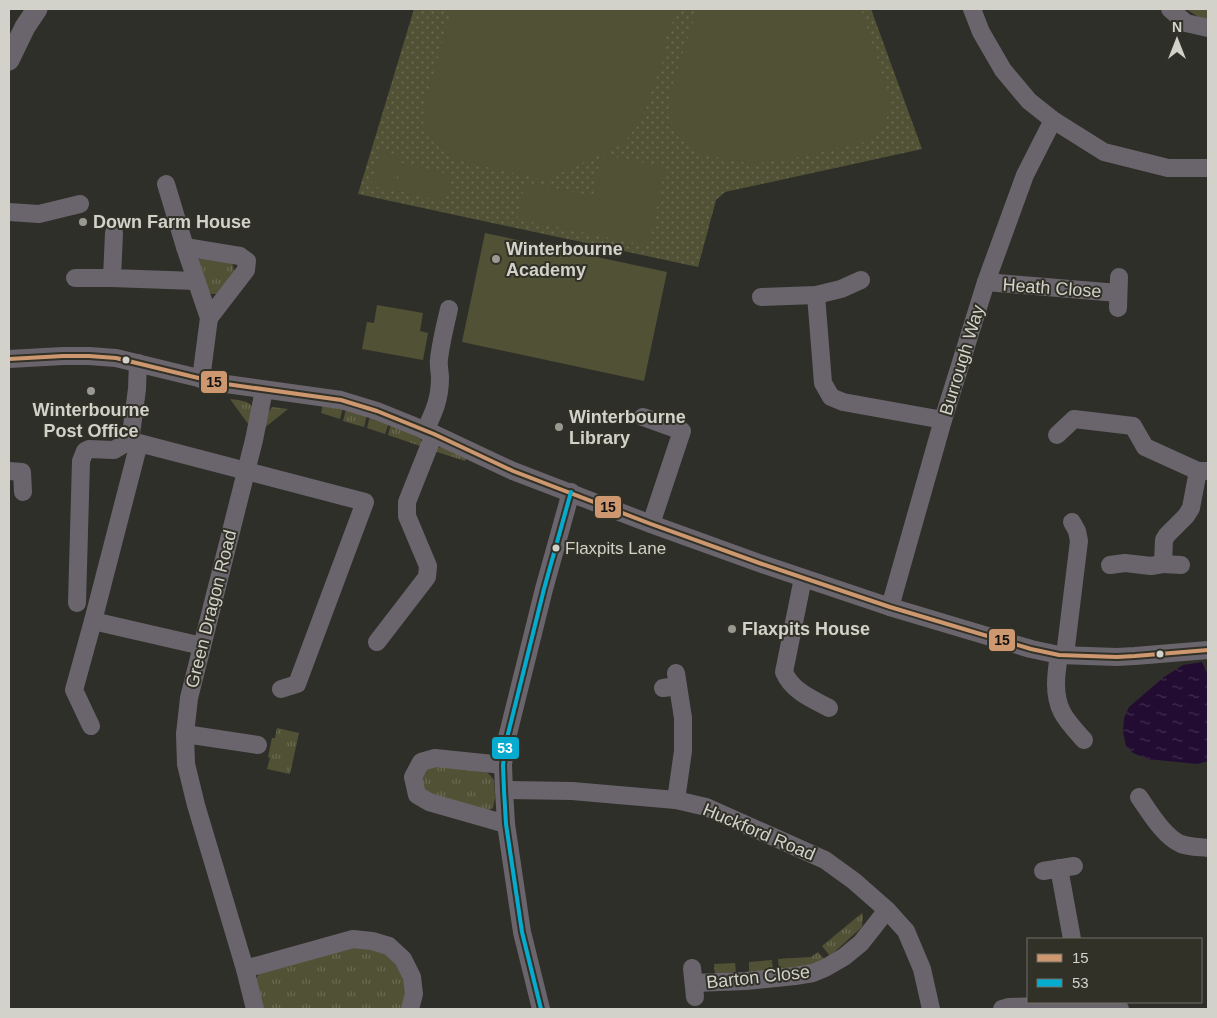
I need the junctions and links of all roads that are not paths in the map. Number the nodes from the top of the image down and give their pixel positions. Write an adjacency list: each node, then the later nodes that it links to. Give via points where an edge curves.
1 (37, 9): 5 (main road)
2 (972, 9): 6 (street, via 1003,70 1029,101)
3 (1170, 9): 4 (street, via 1186,23)
4 (1208, 28)
5 (9, 60)
6 (1053, 120): 7 (street, via 1104,152 1168,168); 17 (street, Burrough Way, via 1024,175)
7 (1208, 168)
8 (166, 184): 12 (street)
9 (80, 204): 10 (street, via 39,214)
10 (9, 212)
11 (114, 233): 14 (street)
12 (184, 247): 16 (street); 22 (street, via 240,256 247,261 246,270)
13 (75, 278): 14 (street)
14 (112, 278): 16 (street)
15 (861, 280): 20 (street)
16 (196, 281): 22 (street)
17 (986, 282): 18 (street, Heath Close); 28 (street, Burrough Way)
18 (1118, 292)
19 (761, 297): 20 (street)
20 (816, 301): 28 (street, via 823,383 831,397)
21 (449, 309): 29 (street, via 438,362 439,392)
22 (209, 318): 25 (street)
23 (9, 359): 24 (street, via 89,356)
24 (138, 363): 25 (street); 42 (street, via 132,434 114,450 85,451 81,461)
25 (201, 379): 26 (street)
26 (264, 390): 29 (street, via 341,400); 32 (street, Green Dragon Road)
27 (643, 417): 37 (street, via 682,431)
28 (943, 420): 43 (street, Burrough Way)
29 (429, 433): 35 (street); 45 (street, via 407,502 407,516 428,566 426,577)
30 (1057, 435): 33 (street, via 1074,419 1133,426 1145,448)
31 (9, 471): 34 (street, via 22,472)
32 (246, 471): 44 (street, via 139,443); 46 (street, Green Dragon Road); 50 (street, via 365,502 297,684)
33 (1203, 471): 38 (street, via 1191,508 1164,540)
34 (23, 492)
35 (571, 492): 37 (street); 56 (street, via 534,627)
36 (1072, 522): 48 (street, via 1079,541)
37 (651, 524): 41 (street)
38 (1163, 564): 39 (street); 40 (street)
39 (1110, 565)
40 (1181, 565)
41 (803, 578): 43 (street); 51 (street, via 784,672 788,681 804,695)
42 (77, 604)
43 (890, 607): 48 (street)
44 (93, 621): 46 (street); 52 (street, via 74,690)
45 (377, 642)
46 (202, 646): 53 (street, Green Dragon Road, via 189,698)
47 (1208, 650): 48 (street, via 1135,656)
48 (1062, 655): 54 (street, via 1056,677 1057,700 1063,714)
49 (673, 682): 59 (street, via 683,718 683,751)
50 (280, 689)
51 (829, 708)
52 (91, 726)
53 (185, 734): 55 (street); 65 (street, Green Dragon Road, via 186,764 196,805)
54 (1084, 740)
55 (258, 746)
56 (503, 765): 57 (street); 60 (street, via 435,758 421,762 413,777 416,795 429,802)
57 (504, 790): 59 (street, Huckford Road, via 572,791); 60 (street)
58 (1139, 796): 61 (street, via 1174,840 1188,846)
59 (676, 800): 63 (street, Huckford Road, via 706,807 825,860)
60 (506, 824): 70 (street, via 522,932)
61 (1208, 848)
62 (1059, 869): 64 (street)
63 (887, 910): 66 (street, Barton Close, via 861,943 844,957 813,973); 71 (street, Huckford Road, via 906,931 922,970)
64 (1072, 938)
65 (245, 970): 68 (street, Green Dragon Road); 69 (street, via 353,938 372,941 389,946 403,959 412,977 414,994)
66 (694, 983)
67 (1079, 1004): 72 (street); 73 (street)
68 (255, 1009)
69 (410, 1009)
70 (541, 1009)
71 (931, 1009)
72 (1002, 1009)
73 (1120, 1009)

